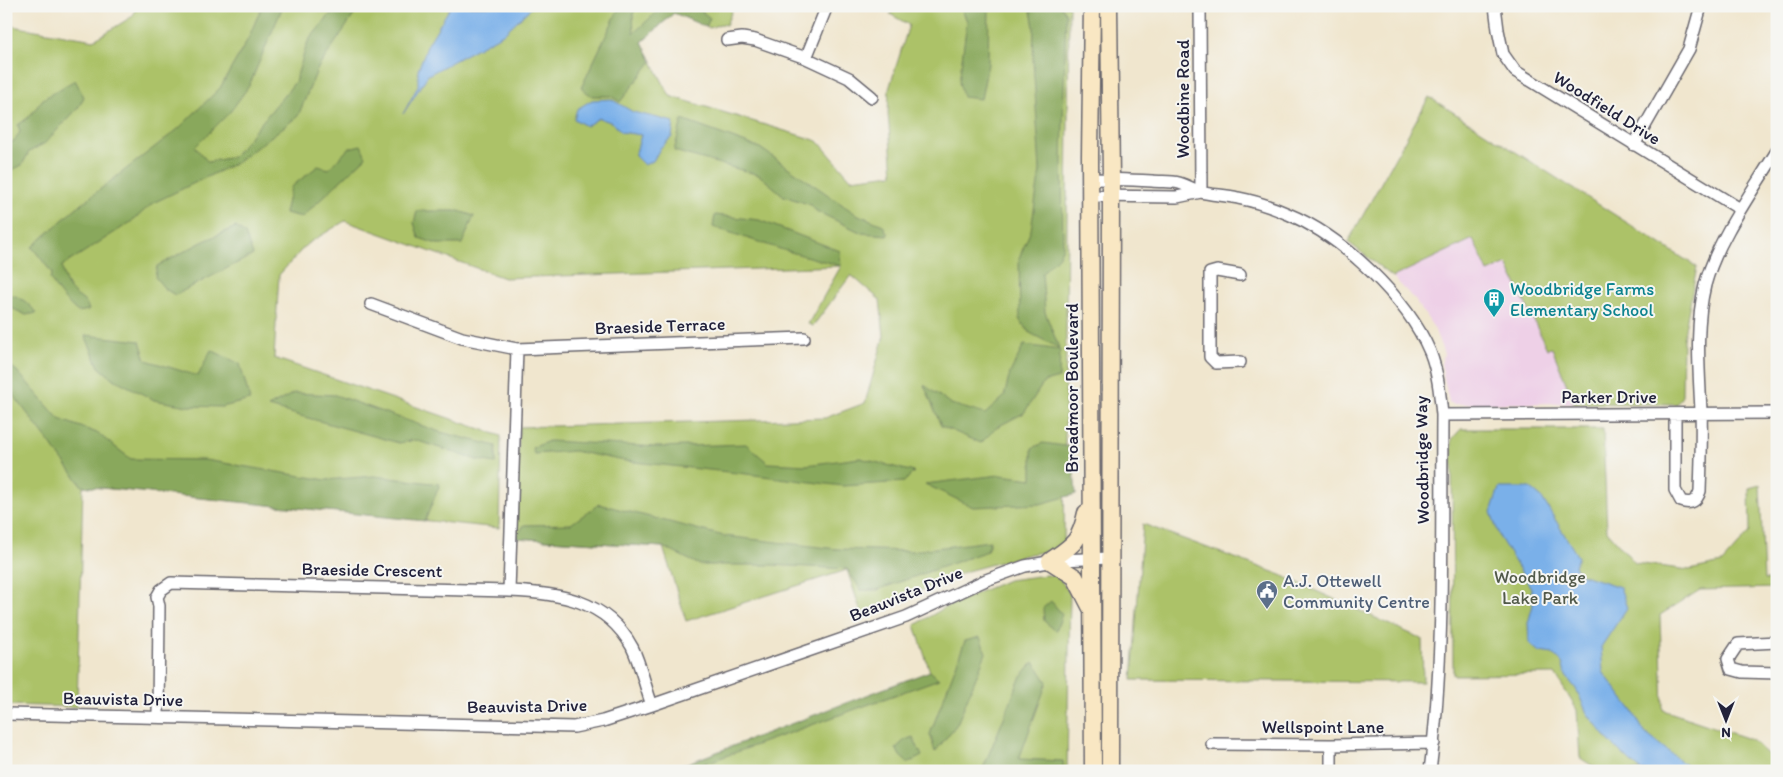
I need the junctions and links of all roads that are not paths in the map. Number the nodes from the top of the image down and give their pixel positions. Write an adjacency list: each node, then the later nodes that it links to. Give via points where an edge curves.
1 (827, 6): 8 (street)
2 (1092, 6): 12 (main road, Broadmoor Boulevard)
3 (1109, 6): 13 (main road)
4 (1200, 6): 14 (street, Woodbine Road)
5 (1495, 6): 10 (street, Woodfield Drive, via 1503,54 1515,71)
6 (1701, 6): 10 (street, via 1690,49)
7 (728, 40): 8 (street, via 755,40)
8 (806, 58): 9 (street, via 849,78)
9 (872, 97)
10 (1634, 145): 17 (street, Woodfield Drive)
11 (1777, 152): 17 (street)
12 (1092, 179): 13 (street, Woodbridge Way); 15 (main road, Broadmoor Boulevard)
13 (1111, 179): 14 (street, Woodbridge Way, via 1178,183); 16 (main road)
14 (1201, 192): 16 (street, Woodbridge Way, via 1177,197); 26 (street, Woodbridge Way, via 1238,198 1290,214 1325,235 1368,270 1407,311 1419,330 1436,372)
15 (1092, 196): 16 (street, Woodbridge Way); 27 (main road, Broadmoor Boulevard)
16 (1110, 196): 28 (main road)
17 (1740, 209): 25 (street, via 1705,286 1698,351)
18 (1240, 275): 22 (street, via 1217,271 1210,274 1210,357 1216,363)
19 (371, 304): 21 (street, Braeside Terrace, via 462,338)
20 (804, 338): 21 (street, Braeside Terrace)
21 (517, 349): 31 (street)
22 (1240, 362)
23 (1777, 413): 25 (street, Parker Drive)
24 (1675, 414): 25 (street, Parker Drive); 25 (street, via 1675,490 1681,501 1686,503 1694,502 1700,491); 26 (street, Parker Drive)
25 (1701, 414)
26 (1442, 415): 38 (street, Woodbridge Way, via 1440,637)
27 (1092, 487): 29 (main road, Broadmoor Boulevard); 30 (main road, via 1079,537)
28 (1110, 558): 29 (street, Beauvista Drive); 42 (main road)
29 (1092, 559): 30 (street, Beauvista Drive); 32 (main road, Broadmoor Boulevard)
30 (1050, 561): 32 (main road, via 1075,577); 35 (street, Beauvista Drive, via 994,577 906,617)
31 (509, 591): 35 (street, Braeside Crescent, via 571,598 591,606 613,623 631,647); 37 (street, Braeside Crescent, via 171,583 157,597)
32 (1093, 612): 41 (main road, Broadmoor Boulevard)
33 (1777, 642): 34 (street, via 1738,644 1728,659 1731,669)
34 (1777, 673)
35 (652, 706): 37 (street, Beauvista Drive, via 574,727)
36 (6, 714): 37 (street, Beauvista Drive)
37 (158, 717)
38 (1434, 743): 40 (street, Wellspoint Lane); 44 (street, Woodbridge Way)
39 (1212, 744): 40 (street, Wellspoint Lane)
40 (1331, 745): 43 (street)
41 (1093, 771)
42 (1110, 771)
43 (1331, 771)
44 (1430, 771)

